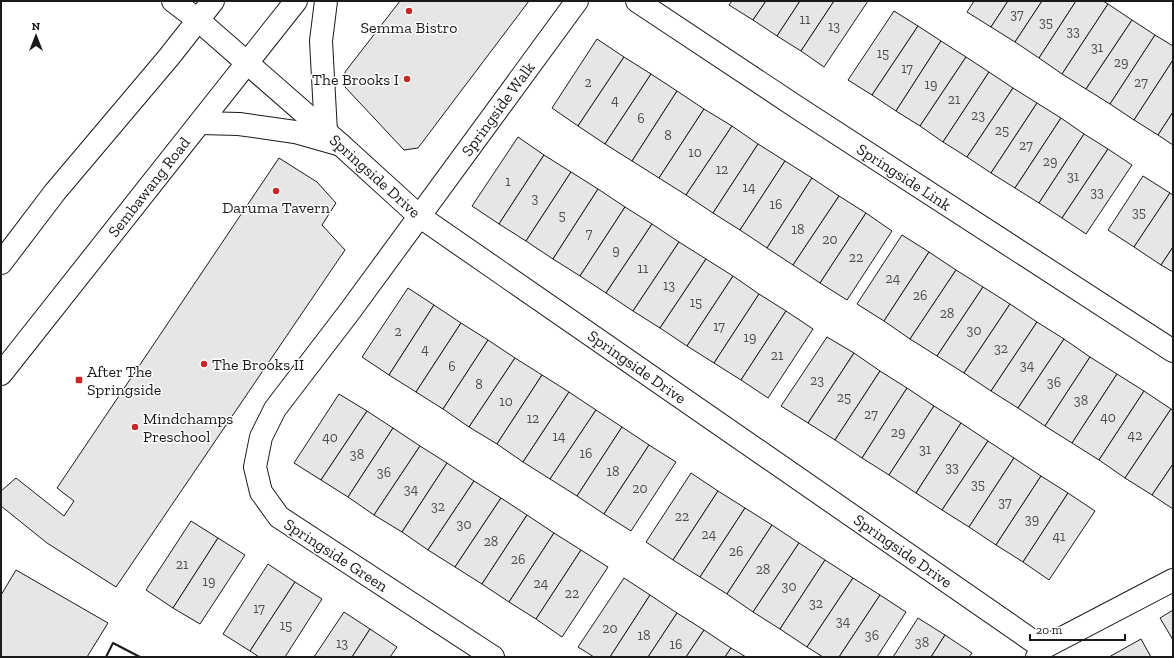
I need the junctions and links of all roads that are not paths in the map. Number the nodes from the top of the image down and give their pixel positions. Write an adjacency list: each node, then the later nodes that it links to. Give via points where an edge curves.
1 (173, 1): 7 (street, Springside Drive)
2 (213, 1): 7 (street)
3 (296, 1): 8 (street, Sembawang Road)
4 (326, 1): 10 (street, via 321,41)
5 (577, 1): 11 (street, Springside Walk)
6 (637, 1): 13 (street, Springside Link)
7 (198, 20): 8 (street, Springside Drive); 12 (street, via 55,192)
8 (247, 64): 9 (street, Sembawang Road); 10 (street, Springside Drive)
9 (200, 122): 10 (street, via 239,124); 14 (street, Sembawang Road)
10 (333, 139): 11 (street, Springside Drive)
11 (419, 216): 16 (street, Springside Drive); 17 (street, Springside Green, via 275,409 262,437 255,467 261,492 279,517)
12 (1, 263)
13 (1173, 351)
14 (1, 374)
15 (1173, 580): 16 (street)
16 (1040, 653)
17 (493, 657)

